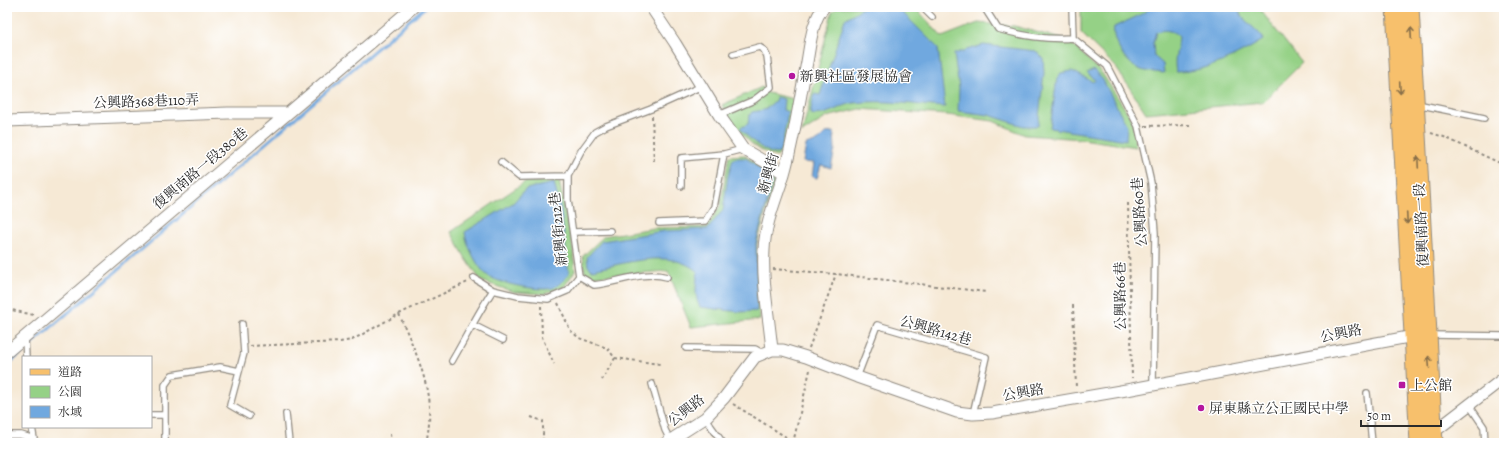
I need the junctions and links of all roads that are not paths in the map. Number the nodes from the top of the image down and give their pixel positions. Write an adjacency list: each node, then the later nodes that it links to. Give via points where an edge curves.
1 (413, 7): 14 (street, 復興南路一段380巷)
2 (651, 7): 12 (street)
3 (824, 7): 21 (street, 新興街, via 820,11 812,35)
4 (922, 7): 9 (lane)
5 (984, 7): 10 (lane, via 998,29 1049,40)
6 (1072, 7): 10 (lane)
7 (1395, 7): 33 (main road, 復興南路一段, one-way to 33)
8 (1410, 7): 13 (main road, 復興南路一段, one-way to 8)
9 (932, 17)
10 (1073, 38): 46 (lane, 公興路60巷, via 1107,66 1138,126 1152,183 1155,233)
11 (733, 54): 15 (lane, via 759,48 764,50 771,87 754,100)
12 (702, 86): 15 (street); 22 (lane, 新興街212巷, via 595,132)
13 (1415, 104): 16 (lane); 33 (main road, 復興南路一段, one-way to 13)
14 (287, 113): 17 (street, 公興路368巷110弄); 35 (street, 復興南路一段380巷)
15 (719, 115): 18 (street)
16 (1484, 118)
17 (7, 121)
18 (744, 149): 19 (lane); 21 (street)
19 (724, 154): 23 (lane, via 680,158); 24 (lane, via 714,207 705,220)
20 (502, 162): 22 (lane, via 519,177)
21 (784, 173): 39 (street, 新興街, via 765,233)
22 (568, 176): 26 (lane, 新興街212巷, via 568,200)
23 (681, 186)
24 (659, 223)
25 (610, 231): 26 (lane)
26 (573, 232): 27 (lane, 新興街212巷)
27 (578, 276): 28 (lane, via 594,285 635,277); 30 (lane, 新興街212巷, via 567,291 548,299)
28 (667, 277)
29 (474, 278): 30 (lane, 新興街212巷)
30 (493, 290): 32 (lane, via 478,312)
31 (242, 324): 42 (lane, via 244,353)
32 (473, 325): 36 (lane); 41 (lane)
33 (1420, 335): 34 (lane); 46 (street, 公興路); 57 (main road, 復興南路一段)
34 (1504, 336)
35 (25, 337): 38 (street, 復興南路一段380巷); 40 (lane)
36 (503, 340)
37 (686, 348): 39 (lane, via 755,349)
38 (7, 352)
39 (767, 352): 43 (street, 公興路, via 783,350); 54 (street, 公興路, via 755,357 724,398)
40 (26, 356)
41 (452, 361)
42 (239, 371): 52 (lane, via 220,367 172,375 165,385); 53 (lane, via 230,406)
43 (857, 378): 50 (street, 公興路, via 957,412); 50 (lane, 公興路142巷, via 877,325 986,357)
44 (1504, 378): 48 (street)
45 (652, 384): 59 (lane)
46 (1153, 385): 50 (street, 公興路, via 992,413)
47 (1367, 393): 63 (lane)
48 (1469, 406): 57 (street); 64 (lane, via 1484,427)
49 (286, 414): 61 (lane)
50 (973, 414)
51 (152, 415): 52 (lane)
52 (165, 415): 60 (lane)
53 (250, 416)
54 (705, 418): 59 (street, 公興路); 62 (lane)
55 (32, 428): 58 (lane)
56 (7, 435): 58 (lane, via 21,435)
57 (1424, 440)
58 (35, 441)
59 (668, 442)
60 (165, 443)
61 (289, 443)
62 (723, 443)
63 (1372, 443)
64 (1485, 443)

